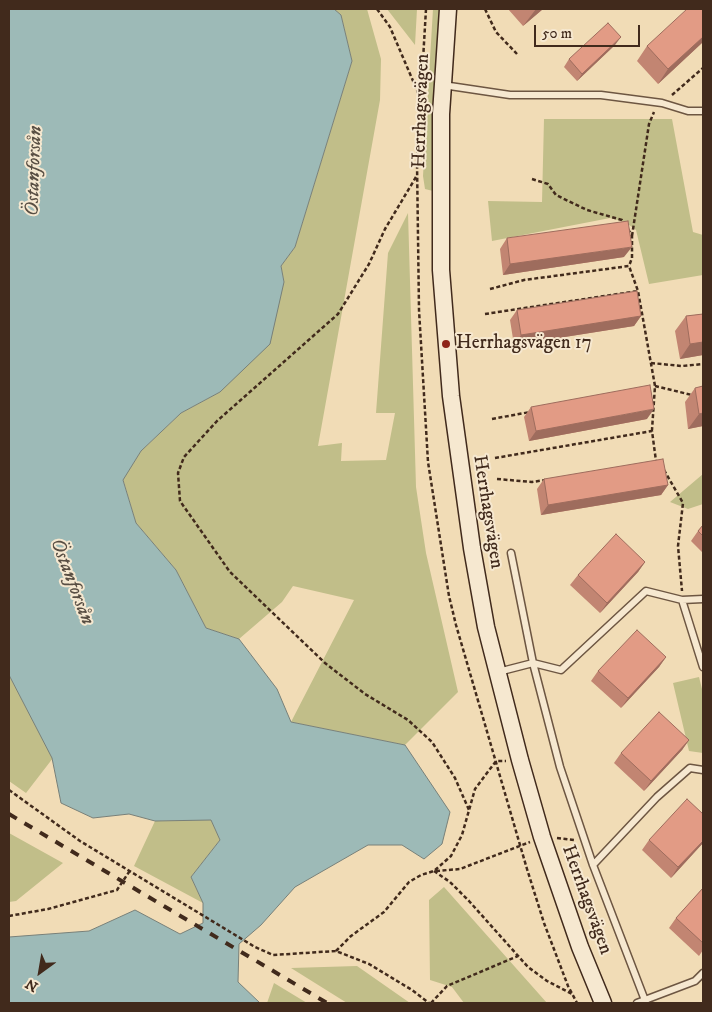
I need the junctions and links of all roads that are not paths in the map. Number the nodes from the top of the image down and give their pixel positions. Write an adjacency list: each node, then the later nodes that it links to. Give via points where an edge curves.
1 (448, 9): 2 (street, Herrhagsvägen)
2 (442, 84): 3 (lane, via 510,95 601,95); 9 (street, Herrhagsvägen, via 441,270 447,352 472,548)
3 (703, 111)
4 (511, 553): 7 (lane)
5 (703, 599): 6 (lane)
6 (682, 600): 7 (lane, via 646,591 561,670); 8 (lane)
7 (533, 663): 9 (lane); 11 (lane, via 560,767)
8 (703, 667)
9 (497, 672): 14 (street, Herrhagsvägen, via 542,836)
10 (703, 770): 11 (lane, via 690,768 657,797)
11 (593, 865): 13 (lane)
12 (703, 973): 13 (lane, via 695,980)
13 (645, 1002): 15 (lane)
14 (603, 1003)
15 (637, 1003)

